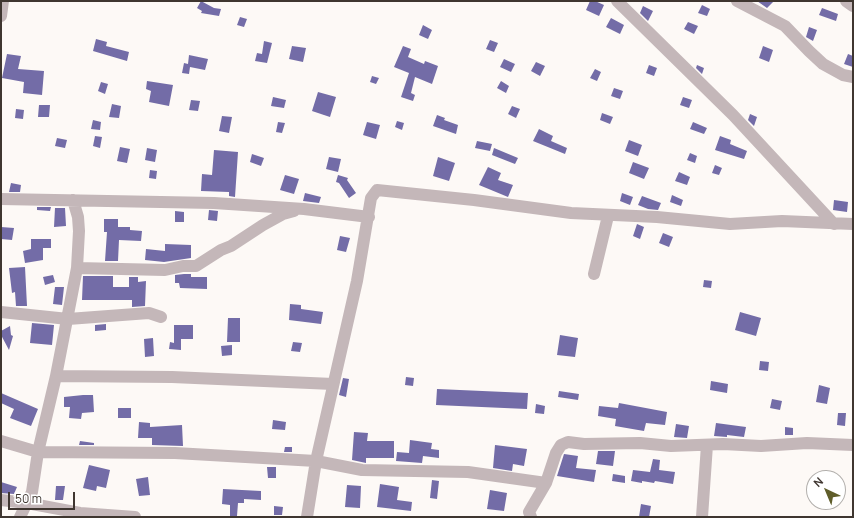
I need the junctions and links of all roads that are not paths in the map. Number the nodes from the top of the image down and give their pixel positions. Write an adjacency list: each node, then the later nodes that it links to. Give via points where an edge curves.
1 (3, 1): 6 (street)
2 (617, 1): 13 (street, via 733,115)
3 (737, 1): 7 (street, via 786,26 808,52 843,75)
4 (846, 1): 5 (street)
5 (853, 6)
6 (1, 16)
7 (853, 77)
8 (1, 199): 9 (street)
9 (73, 200): 10 (street, via 214,203); 15 (street, via 80,231)
10 (304, 209): 12 (street); 15 (street, via 283,214 196,266 165,270)
11 (608, 216): 12 (street, via 381,190 373,193); 13 (street, via 657,217 730,224 782,221); 16 (street)
12 (369, 217): 21 (street)
13 (834, 224): 14 (street)
14 (853, 224)
15 (77, 268): 19 (street)
16 (594, 274)
17 (1, 312): 19 (street)
18 (161, 317): 19 (street, via 149,313)
19 (68, 319): 20 (street)
20 (56, 376): 21 (street, via 172,377); 25 (street)
21 (333, 384): 26 (street)
22 (1, 441): 25 (street)
23 (707, 445): 24 (street); 27 (street, via 568,442 561,445 556,452); 34 (street)
24 (853, 445)
25 (38, 452): 26 (street, via 175,453); 29 (street, via 32,492)
26 (316, 461): 27 (street, via 362,470 468,472); 32 (street)
27 (546, 483): 33 (street, via 529,512)
28 (1, 500): 29 (street)
29 (27, 502): 30 (street); 31 (street, via 80,513)
30 (20, 517)
31 (135, 517)
32 (307, 517)
33 (531, 517)
34 (702, 517)

